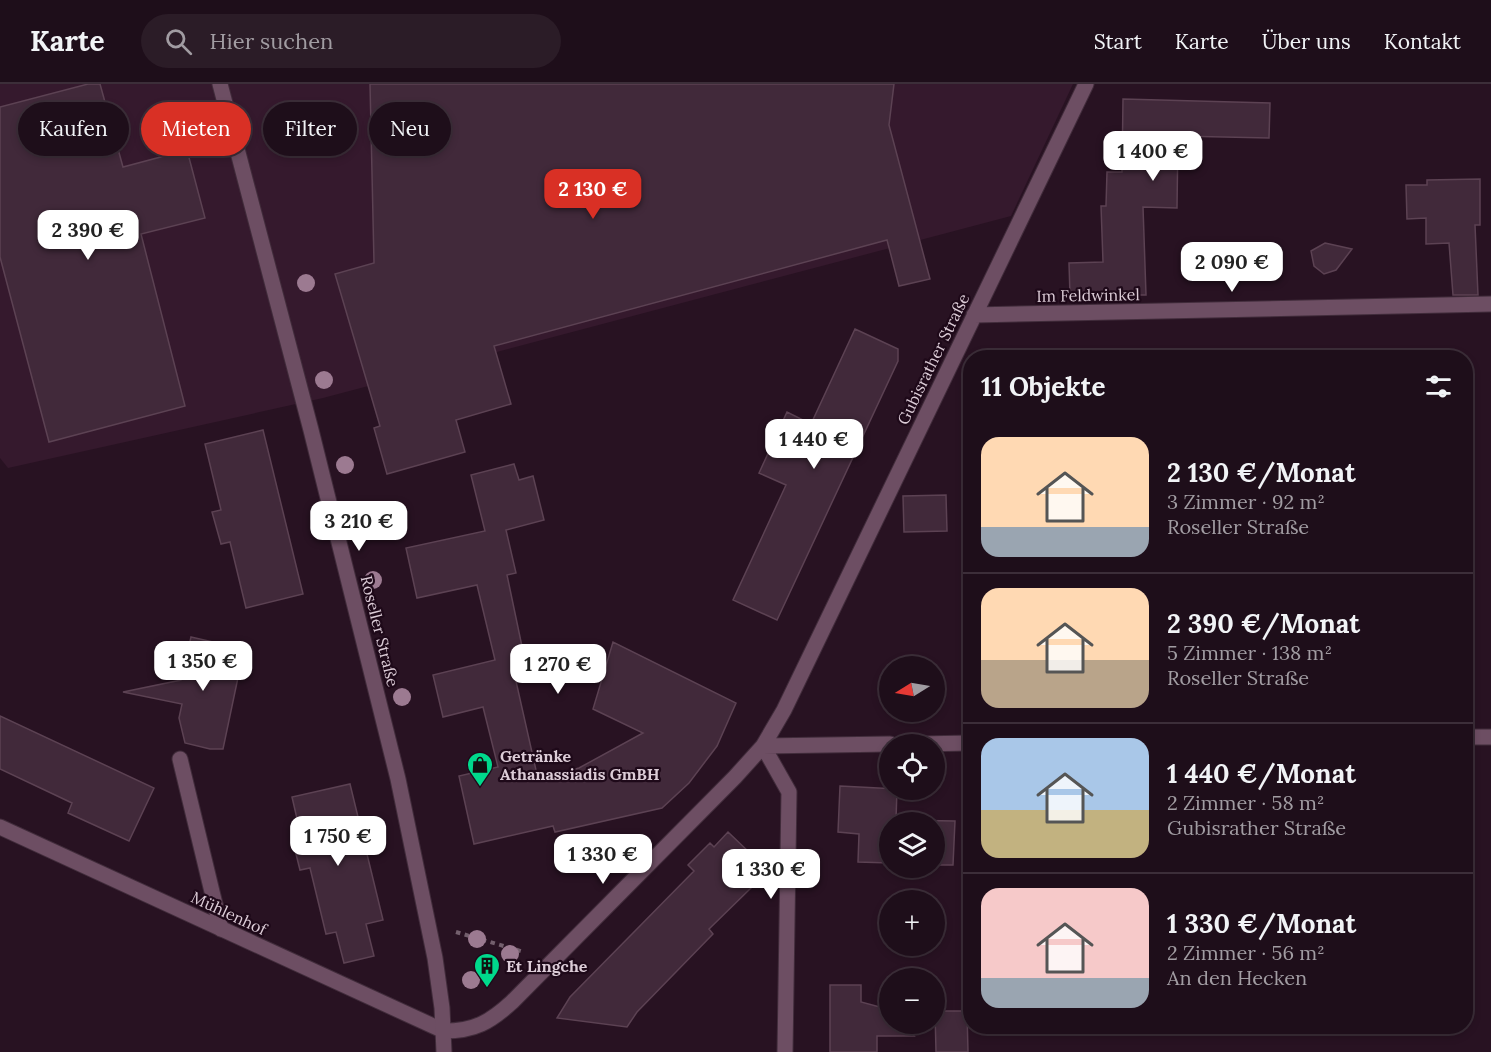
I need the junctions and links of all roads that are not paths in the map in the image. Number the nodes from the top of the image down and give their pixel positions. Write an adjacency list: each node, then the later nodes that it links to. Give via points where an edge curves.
1 (220, 84): 14 (street, Roseller Straße, via 398,779 429,924)
2 (1086, 84): 4 (street, Gubisrather Straße)
3 (1491, 304): 4 (street, Im Feldwinkel)
4 (974, 315): 10 (street, Gubisrather Straße, via 784,710)
5 (1491, 737): 6 (street)
6 (1473, 738)
7 (945, 743): 8 (street)
8 (963, 743)
9 (879, 744): 10 (street)
10 (763, 746): 14 (street, Gubisrather Straße, via 512,1002 486,1023); 16 (street, via 789,792)
11 (180, 759): 13 (street)
12 (0, 827): 13 (street, Mühlenhof)
13 (221, 929): 14 (street, Mühlenhof)
14 (444, 1031): 15 (street, Roseller Straße)
15 (444, 1052)
16 (785, 1052)

